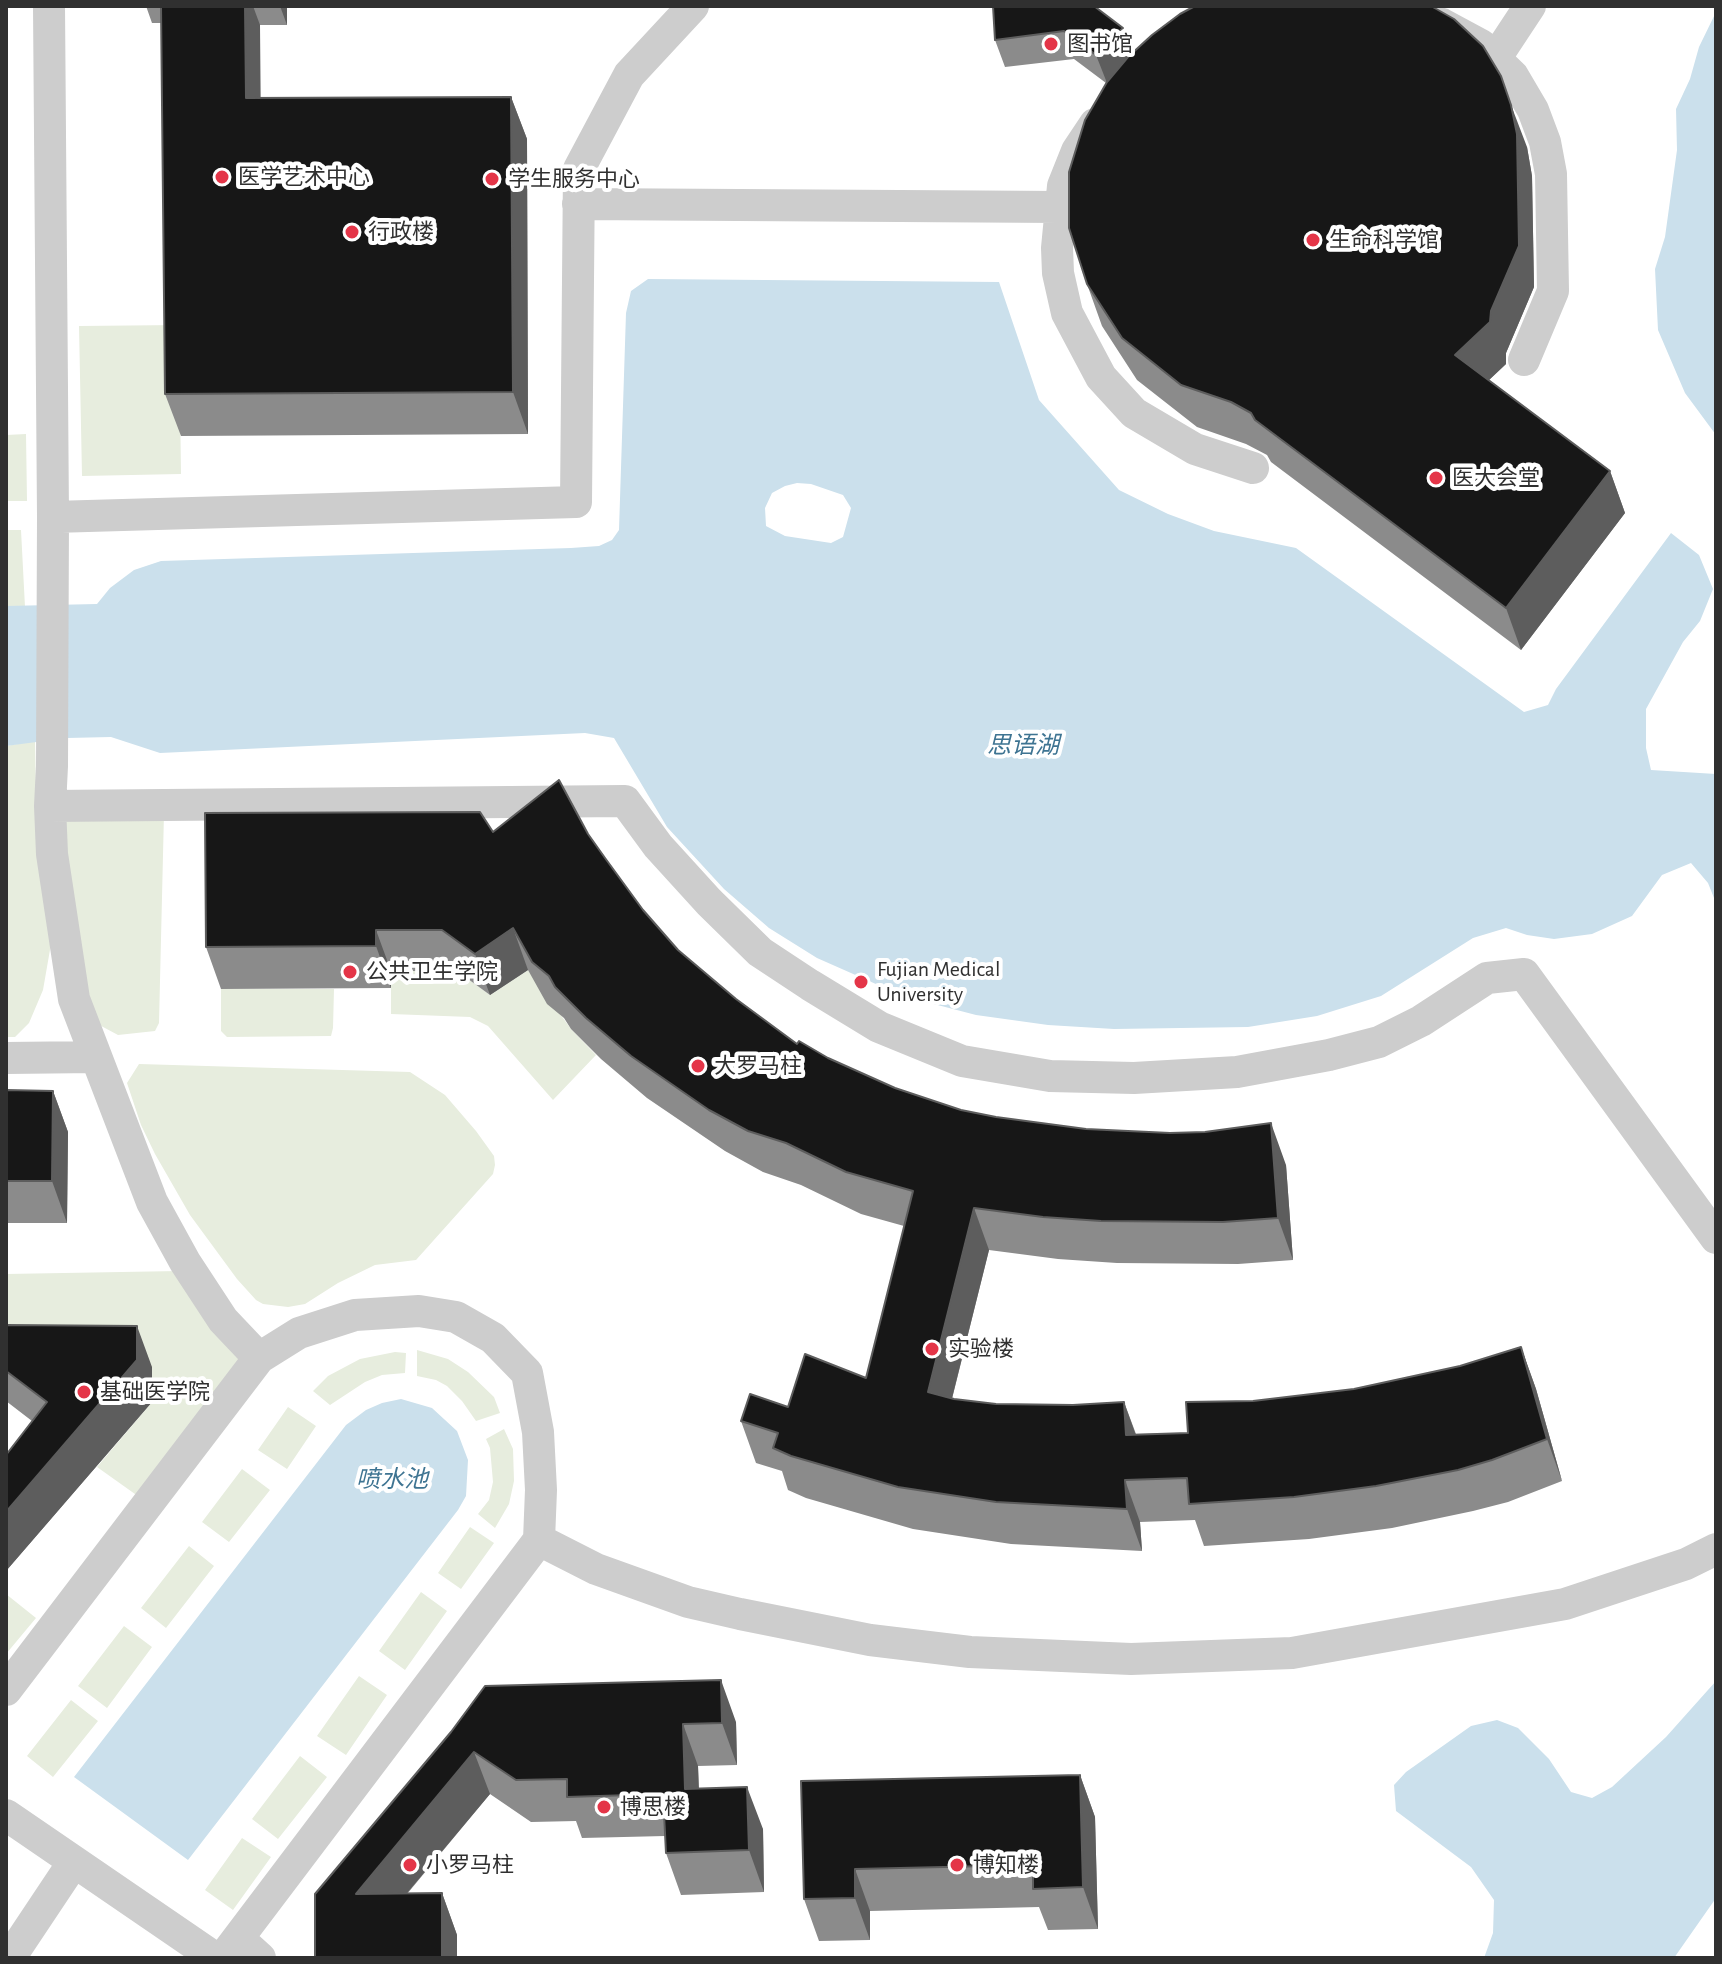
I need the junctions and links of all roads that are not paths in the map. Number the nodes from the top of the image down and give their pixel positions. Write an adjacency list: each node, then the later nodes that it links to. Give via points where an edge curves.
1 (49, 6): 12 (street)
2 (693, 6): 8 (street, via 629,75 579,169)
3 (1379, 6): 5 (street)
4 (1530, 6): 6 (street)
5 (1422, 11): 6 (street, via 1481,45)
6 (1495, 59): 10 (street, via 1513,76 1533,110 1551,174 1553,291)
7 (1117, 99): 9 (street, via 1077,151)
8 (578, 204): 9 (street); 12 (street, via 576,502)
9 (1060, 207): 11 (street, via 1061,293 1101,377 1134,413 1162,431 1195,449)
10 (1524, 360)
11 (1253, 468)
12 (53, 517): 13 (street)
13 (50, 806): 14 (street, via 74,999); 16 (street, via 625,801 717,910 760,952 810,985 879,1027 962,1061 1050,1076 1237,1072 1329,1055 1379,1042 1487,978 1524,974)
14 (96, 1057): 15 (street); 17 (street, via 152,1202 223,1320)
15 (6, 1058)
16 (1716, 1238)
17 (259, 1358): 18 (street, via 299,1333 355,1315 419,1311 456,1317 493,1338 527,1373 538,1432); 20 (street)
18 (539, 1540): 19 (street, via 596,1569 688,1602 740,1614 870,1640 970,1652 1131,1659 1292,1653 1565,1604); 24 (street)
19 (1716, 1549)
20 (6, 1690)
21 (6, 1815): 22 (street)
22 (73, 1863): 23 (street); 24 (street)
23 (18, 1948)
24 (234, 1953)

